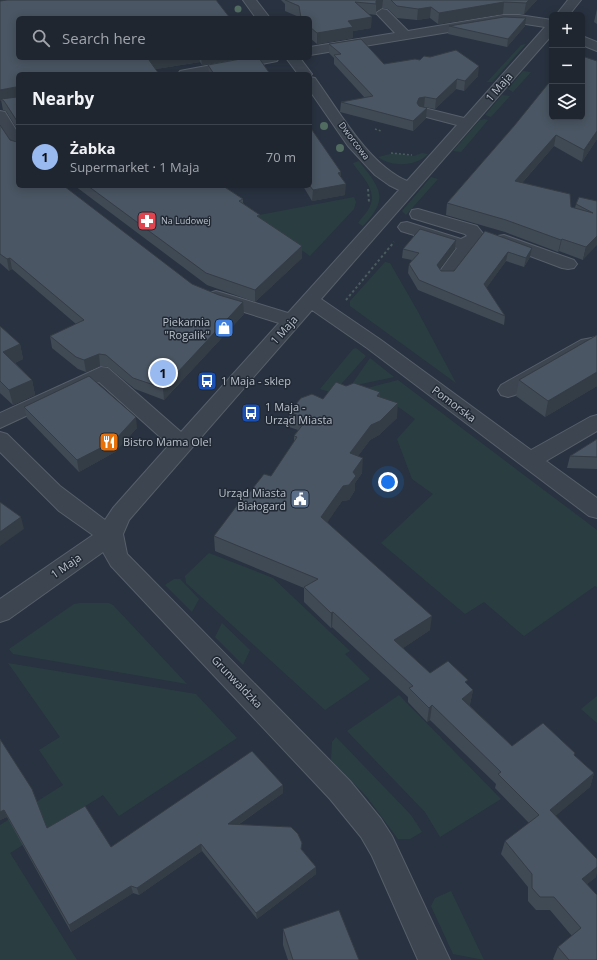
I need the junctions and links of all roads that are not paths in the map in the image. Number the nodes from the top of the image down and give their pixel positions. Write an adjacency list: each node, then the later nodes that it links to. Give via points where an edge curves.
1 (249, 0): 5 (street)
2 (575, 0): 3 (street)
3 (565, 12)
4 (382, 13): 8 (street)
5 (261, 16)
6 (549, 26): 8 (street, via 519,19 503,19)
7 (549, 30): 19 (street, 1 Maja)
8 (405, 35): 11 (street)
9 (585, 41): 10 (street)
10 (597, 46)
11 (312, 51)
12 (261, 60): 14 (street)
13 (294, 60): 15 (street)
14 (196, 72)
15 (304, 72)
16 (312, 84): 21 (street, Dworcowa, via 375,167 399,186)
17 (2, 108): 20 (street)
18 (424, 112): 19 (street)
19 (467, 123): 21 (street, 1 Maja)
20 (16, 142)
21 (409, 188): 28 (street, 1 Maja)
22 (418, 214): 24 (street)
23 (407, 227): 24 (street, via 460,244)
24 (470, 237): 25 (street, via 498,237); 26 (street)
25 (568, 264)
26 (446, 275)
27 (200, 290): 29 (street)
28 (310, 300): 29 (street, 1 Maja); 36 (street, Pomorska, via 374,344)
29 (293, 321): 35 (street, 1 Maja)
30 (597, 343): 31 (street, via 588,344)
31 (508, 390)
32 (0, 421): 35 (street, via 101,372)
33 (597, 422): 36 (street)
34 (0, 439): 38 (street, via 91,524)
35 (182, 445): 38 (street, 1 Maja, via 121,514)
36 (530, 460): 37 (street, Pomorska)
37 (597, 510)
38 (111, 534): 39 (street, 1 Maja); 40 (street, Grunwaldzka, via 114,551 119,560 340,790 368,823 382,846)
39 (0, 612)
40 (434, 960)

